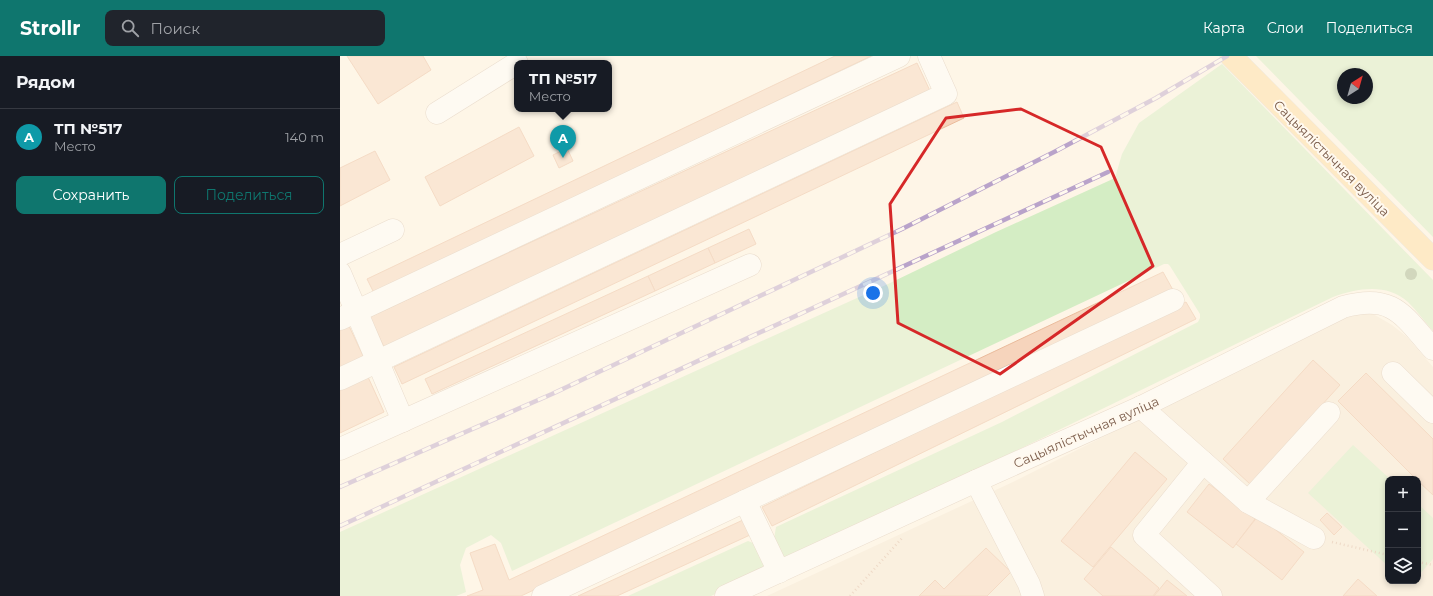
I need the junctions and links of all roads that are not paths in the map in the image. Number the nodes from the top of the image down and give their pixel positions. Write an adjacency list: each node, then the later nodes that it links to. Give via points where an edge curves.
1 (899, 56): 12 (street)
2 (929, 56): 14 (street, via 946,94)
3 (1231, 56): 8 (main road, Сацыялістычная вуліца)
4 (514, 65): 5 (street)
5 (437, 113)
6 (393, 230): 7 (street)
7 (340, 255)
8 (1433, 259)
9 (750, 265): 20 (street)
10 (340, 273): 12 (street)
11 (1172, 300): 24 (street)
12 (348, 315): 14 (street)
13 (1433, 349): 17 (street, Сацыялістычная вуліца, via 1404,317 1390,306 1358,302 1343,307)
14 (378, 361): 16 (street); 20 (street)
15 (1393, 374): 18 (street)
16 (340, 379)
17 (1142, 407): 22 (street); 23 (street, Сацыялістычная вуліца)
18 (1433, 412)
19 (1329, 413): 25 (street)
20 (403, 421): 21 (street)
21 (340, 449)
22 (1203, 462): 25 (street); 31 (street, via 1144,535)
23 (976, 481): 27 (street, Сацыялістычная вуліца); 28 (street)
24 (745, 501): 27 (street); 29 (street)
25 (1248, 502): 26 (street)
26 (1314, 538)
27 (779, 572): 30 (street, Сацыялістычная вуліца)
28 (1026, 592)
29 (543, 596)
30 (726, 596)
31 (1211, 596)

